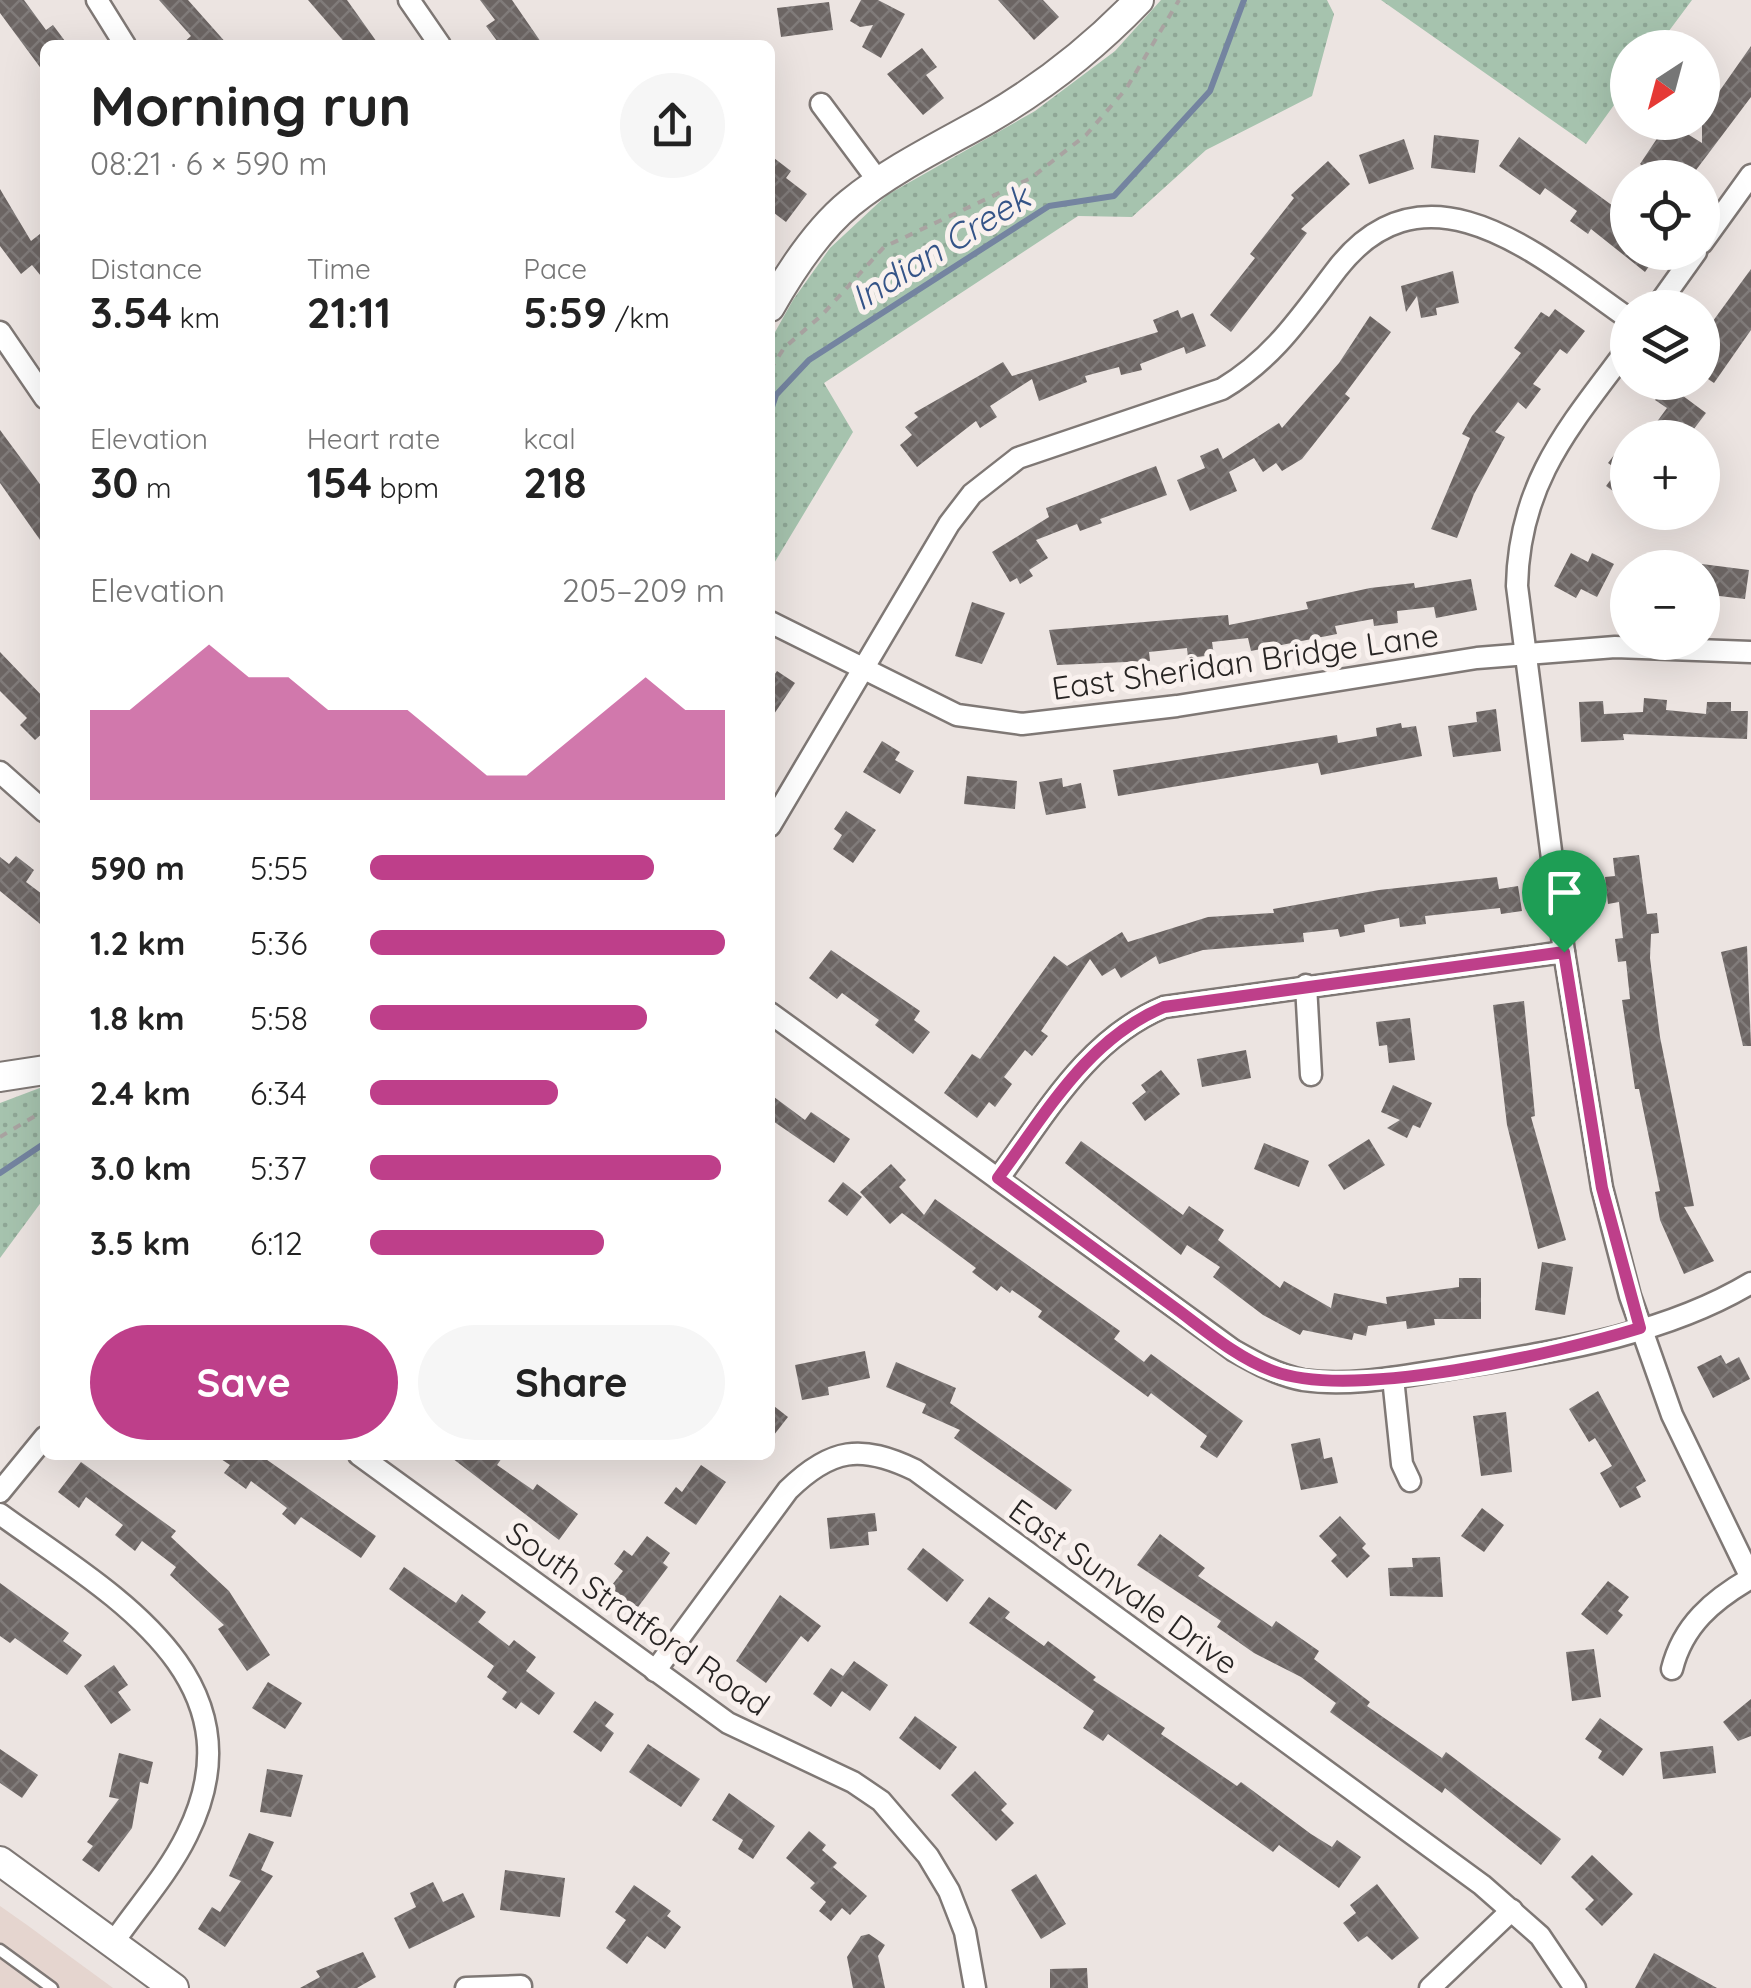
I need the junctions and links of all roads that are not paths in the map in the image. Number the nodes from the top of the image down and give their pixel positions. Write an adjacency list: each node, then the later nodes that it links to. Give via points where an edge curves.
1 (97, 0): 4 (street)
2 (408, 0): 5 (street)
3 (1133, 2): 8 (street, via 1096,41 1020,99)
4 (122, 40)
5 (436, 40)
6 (821, 104): 8 (street)
7 (1751, 176): 9 (street)
8 (879, 182): 10 (street, via 814,241)
9 (1720, 218)
10 (775, 300)
11 (1610, 305): 18 (street, via 1486,225 1425,218 1395,226 1350,254 1292,331 1250,373 1222,389 1043,448 994,474 949,524)
12 (0, 332): 14 (street)
13 (1610, 372): 17 (street, via 1558,442 1528,503 1517,586)
14 (40, 391)
15 (775, 624): 18 (street, East Sheridan Bridge Lane)
16 (1751, 652): 17 (street, East Sheridan Bridge Lane, via 1615,646)
17 (1526, 653): 18 (street, East Sheridan Bridge Lane, via 1022,724 957,715); 22 (street)
18 (864, 668): 21 (street)
19 (0, 772): 20 (street)
20 (40, 808)
21 (775, 818)
22 (1564, 952): 23 (street); 30 (street, via 1602,1188)
23 (1306, 985): 26 (street); 28 (street, via 1192,1001 1140,1017 1094,1052)
24 (775, 1017): 28 (street)
25 (40, 1071): 27 (street)
26 (1310, 1075)
27 (0, 1077)
28 (998, 1178): 31 (street, via 1269,1370 1306,1380)
29 (1751, 1283): 30 (street)
30 (1640, 1328): 31 (street, via 1571,1349); 37 (street, via 1690,1459)
31 (1393, 1378): 34 (street, via 1402,1464)
32 (40, 1443): 35 (street)
33 (366, 1460): 39 (street, South Stratford Road)
34 (1410, 1480)
35 (0, 1492)
36 (0, 1514): 42 (street, via 142,1618 186,1672 199,1706 206,1762 194,1819)
37 (1751, 1578): 38 (street, via 1702,1612)
38 (1672, 1669)
39 (655, 1671): 41 (street, East Sunvale Drive, via 788,1490 832,1457 882,1454 914,1470); 48 (street, South Stratford Road, via 728,1723 880,1801 949,1891)
40 (1, 1864): 42 (street)
41 (1512, 1910): 49 (street); 50 (street, East Sunvale Drive, via 1540,1936)
42 (113, 1943): 46 (street)
43 (0, 1950): 45 (lane)
44 (521, 1986): 47 (street)
45 (52, 1988)
46 (174, 1988)
47 (466, 1988)
48 (975, 1988)
49 (1430, 1988)
50 (1574, 1988)

